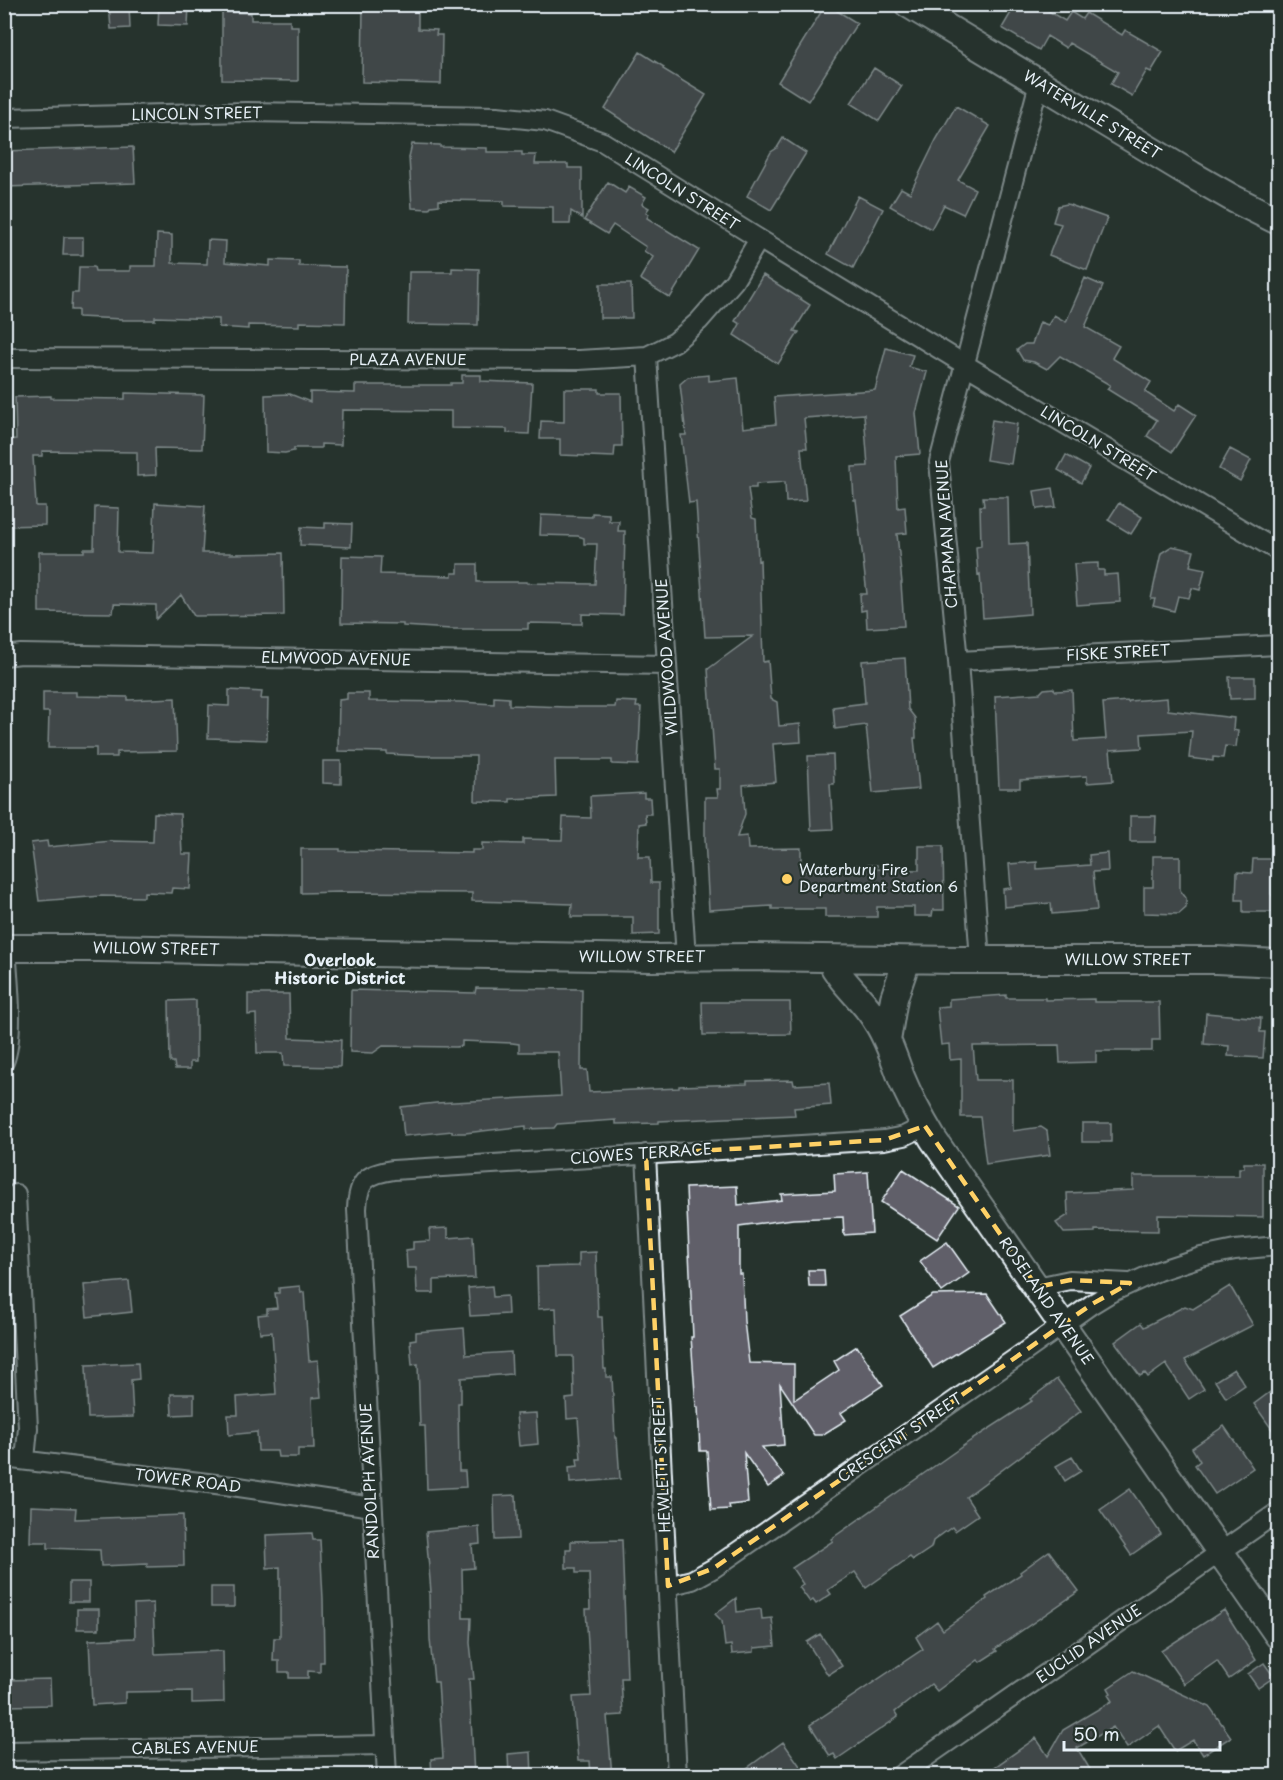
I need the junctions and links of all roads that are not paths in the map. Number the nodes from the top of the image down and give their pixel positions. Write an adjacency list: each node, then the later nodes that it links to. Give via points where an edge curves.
1 (908, 4): 2 (street, WATERVILLE STREET)
2 (1039, 83): 4 (street, WATERVILLE STREET, via 1192,175); 8 (street, CHAPMAN AVENUE)
3 (4, 118): 5 (street, LINCOLN STREET, via 246,112 497,116 545,121 603,142)
4 (1278, 221)
5 (759, 239): 6 (street, PLAZA AVENUE, via 734,281 699,321 675,342); 8 (street, LINCOLN STREET)
6 (647, 356): 7 (street, PLAZA AVENUE, via 579,360); 13 (street, WILDWOOD AVENUE)
7 (4, 358)
8 (964, 364): 9 (street, LINCOLN STREET); 12 (street, CHAPMAN AVENUE, via 939,462)
9 (1278, 551)
10 (1278, 645): 12 (street, FISKE STREET)
11 (4, 656): 13 (street, ELMWOOD AVENUE)
12 (958, 661): 18 (street, CHAPMAN AVENUE)
13 (667, 665): 15 (street, WILDWOOD AVENUE)
14 (5, 948): 15 (street, WILLOW STREET); 21 (street, via 10,1028)
15 (686, 958): 16 (street, WILLOW STREET)
16 (830, 960): 17 (street, WILLOW STREET); 20 (street, ROSELAND AVENUE, via 839,976 871,1011)
17 (907, 960): 18 (street, WILLOW STREET); 20 (street, via 894,998)
18 (980, 960): 19 (street, WILLOW STREET)
19 (1278, 963)
20 (887, 1041): 22 (street, ROSELAND AVENUE)
21 (4, 1062)
22 (925, 1126): 23 (street, CLOWES TERRACE, via 884,1140); 28 (street, ROSELAND AVENUE)
23 (646, 1154): 24 (street, CLOWES TERRACE, via 393,1170 368,1177); 35 (street, HEWLETT STREET)
24 (360, 1186): 32 (street, RANDOLPH AVENUE, via 357,1209)
25 (16, 1194): 31 (street, via 28,1428)
26 (1278, 1246): 27 (street, CRESCENT STREET, via 1201,1257)
27 (1130, 1283): 28 (street, CRESCENT STREET, via 1070,1280); 29 (street, CRESCENT STREET)
28 (1036, 1287): 29 (street, ROSELAND AVENUE)
29 (1063, 1324): 34 (street, ROSELAND AVENUE); 35 (street, CRESCENT STREET, via 714,1568 692,1580)
30 (4, 1458): 31 (street, TOWER ROAD)
31 (25, 1460): 32 (street, TOWER ROAD)
32 (372, 1507): 37 (street, RANDOLPH AVENUE)
33 (1278, 1512): 34 (street, EUCLID AVENUE)
34 (1221, 1552): 36 (street, ROSELAND AVENUE); 41 (street, EUCLID AVENUE)
35 (668, 1586): 40 (street, HEWLETT STREET)
36 (1278, 1635)
37 (385, 1745): 38 (street, CABLES AVENUE); 39 (street, RANDOLPH AVENUE)
38 (4, 1750)
39 (387, 1776)
40 (677, 1776)
41 (899, 1776)

